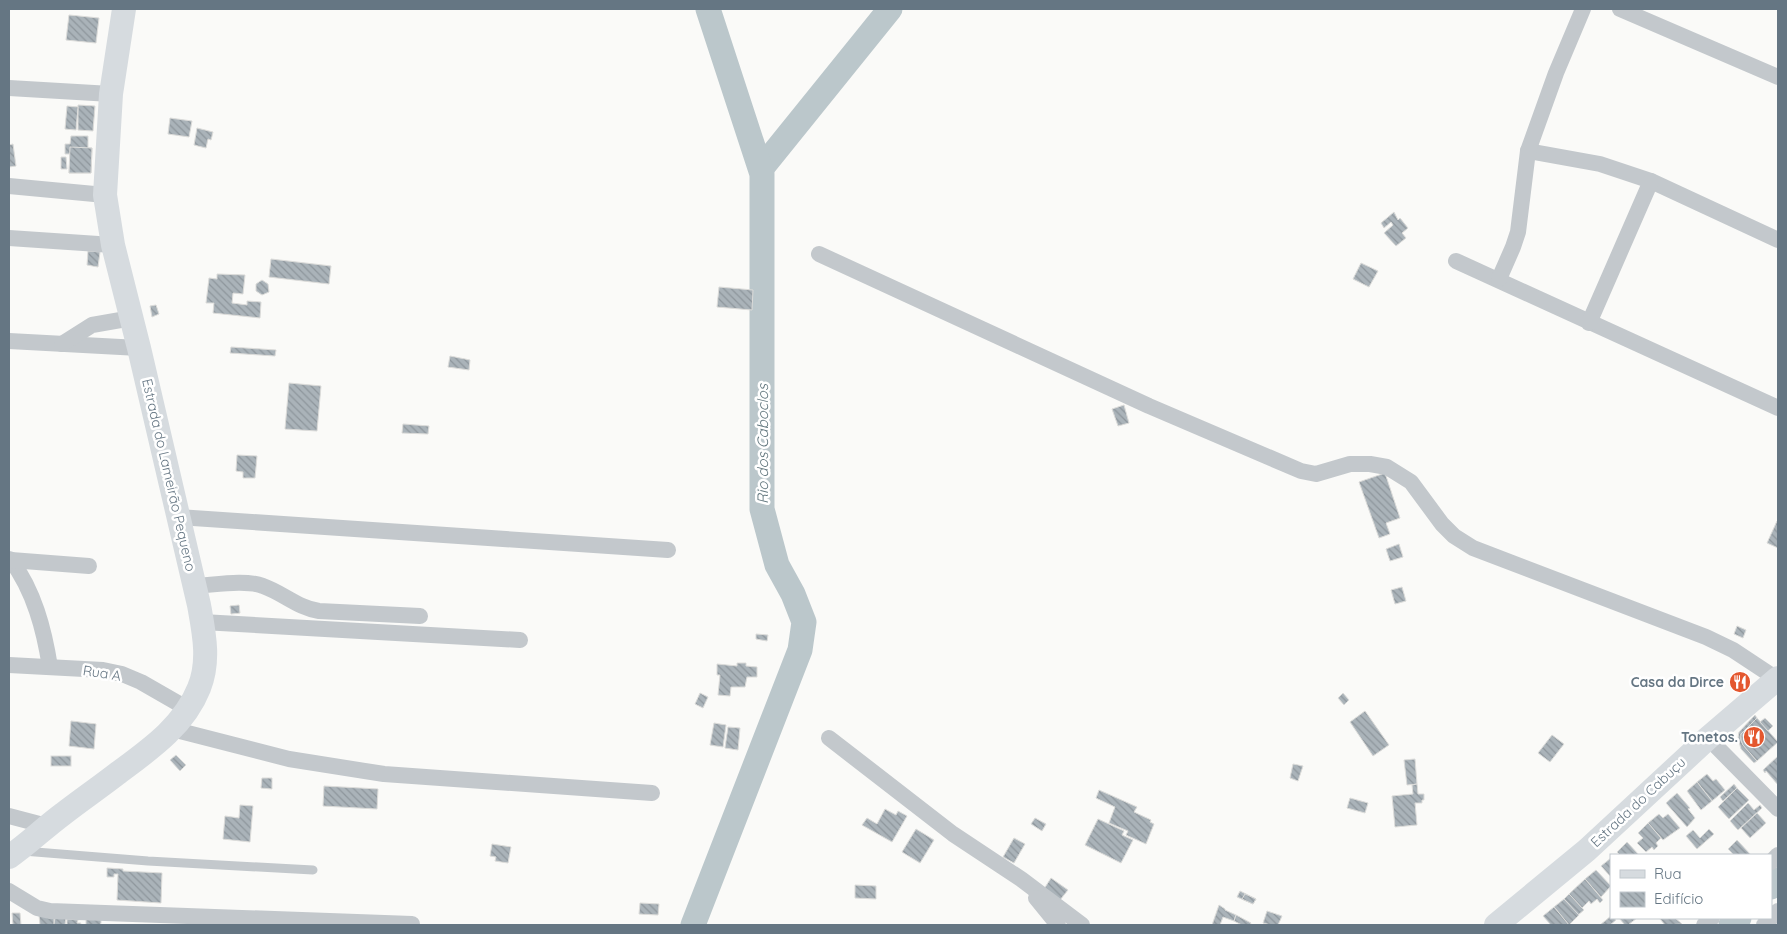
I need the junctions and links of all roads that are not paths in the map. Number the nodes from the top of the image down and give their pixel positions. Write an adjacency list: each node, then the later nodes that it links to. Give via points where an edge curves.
1 (124, 9): 6 (street, Estrada do Lameirão Pequeno)
2 (1583, 9): 7 (street)
3 (1620, 9): 4 (street)
4 (1778, 77)
5 (9, 88): 6 (street)
6 (111, 94): 10 (street, Estrada do Lameirão Pequeno)
7 (1528, 151): 8 (street, via 1600,164); 16 (street, via 1518,232)
8 (1651, 181): 12 (street); 18 (street)
9 (9, 186): 10 (street)
10 (104, 195): 13 (street, Estrada do Lameirão Pequeno)
11 (9, 238): 13 (street)
12 (1778, 240)
13 (113, 245): 17 (street, Estrada do Lameirão Pequeno)
14 (819, 254): 33 (street, via 1149,406 1301,471 1316,474 1350,464 1387,467 1412,482 1442,524 1473,548 1706,637)
15 (1456, 261): 16 (street)
16 (1498, 279): 18 (street)
17 (132, 318): 20 (street, via 92,325); 21 (street, Estrada do Lameirão Pequeno)
18 (1589, 323): 22 (street)
19 (9, 342): 20 (street)
20 (62, 344): 21 (street)
21 (139, 348): 23 (street, Estrada do Lameirão Pequeno)
22 (1778, 408)
23 (178, 516): 24 (street); 27 (street, Estrada do Lameirão Pequeno)
24 (668, 550)
25 (10, 559): 26 (street); 32 (street, via 20,572 36,608)
26 (88, 566)
27 (194, 586): 28 (street, via 252,583 265,586 306,609); 29 (street, Estrada do Lameirão Pequeno)
28 (420, 616)
29 (202, 622): 30 (street); 34 (street, Estrada do Lameirão Pequeno, via 205,668)
30 (520, 640)
31 (9, 665): 32 (street, Rua A)
32 (50, 668): 34 (street, Rua A, via 122,674)
33 (1778, 678): 37 (street, Estrada do Cabuçu)
34 (188, 709): 35 (street, Estrada do Lameirão Pequeno)
35 (172, 729): 38 (street, via 289,759 384,774); 41 (street, Estrada do Lameirão Pequeno)
36 (829, 738): 44 (street, via 953,834)
37 (1708, 738): 39 (street); 49 (street, Estrada do Cabuçu, via 1587,850)
38 (652, 793)
39 (1778, 809)
40 (9, 816): 41 (street)
41 (47, 826): 42 (street, Estrada do Lameirão Pequeno)
42 (14, 853): 43 (lane)
43 (314, 870)
44 (1021, 879): 47 (street); 48 (street)
45 (9, 891): 46 (street, via 37,908 50,911)
46 (412, 924)
47 (1058, 925)
48 (1082, 925)
49 (1496, 925)

